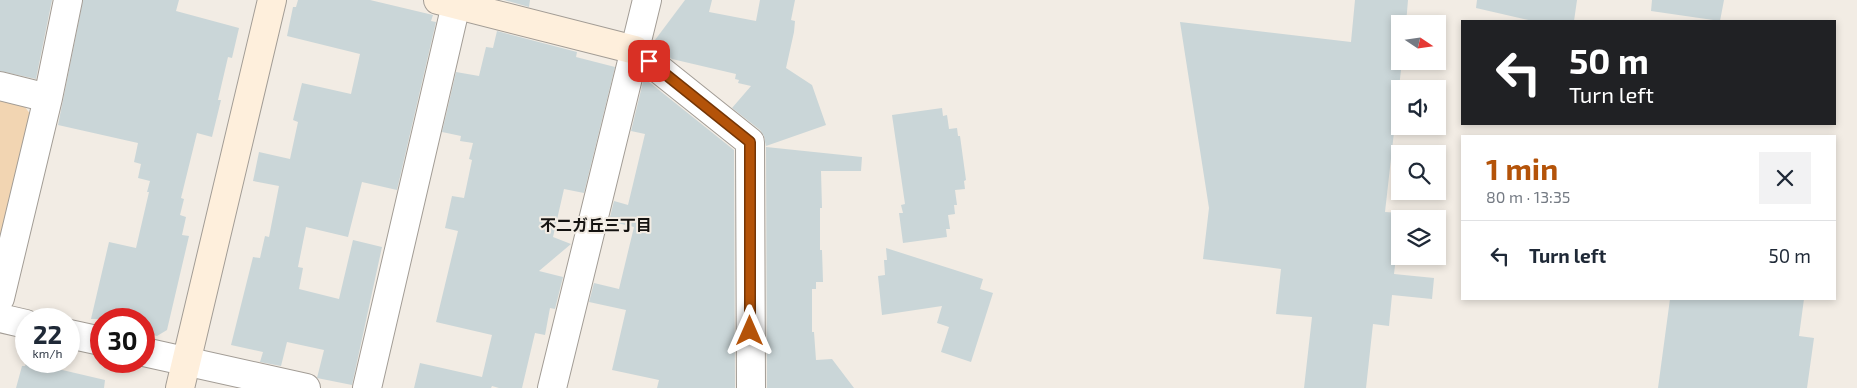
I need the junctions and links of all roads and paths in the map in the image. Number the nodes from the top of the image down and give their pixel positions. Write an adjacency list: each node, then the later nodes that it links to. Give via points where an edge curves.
1 (68, 0): 7 (street)
2 (272, 0): 12 (street)
3 (647, 0): 5 (street)
4 (450, 1): 5 (street); 15 (street)
5 (635, 50): 16 (street); 17 (street, via 750,142)
6 (0, 86): 7 (street)
7 (48, 98): 8 (street)
8 (0, 298)
9 (0, 318): 10 (street)
10 (15, 321)
11 (155, 355): 12 (street)
12 (186, 362): 13 (street); 14 (street)
13 (180, 388)
14 (306, 388)
15 (367, 388)
16 (552, 388)
17 (750, 388)

